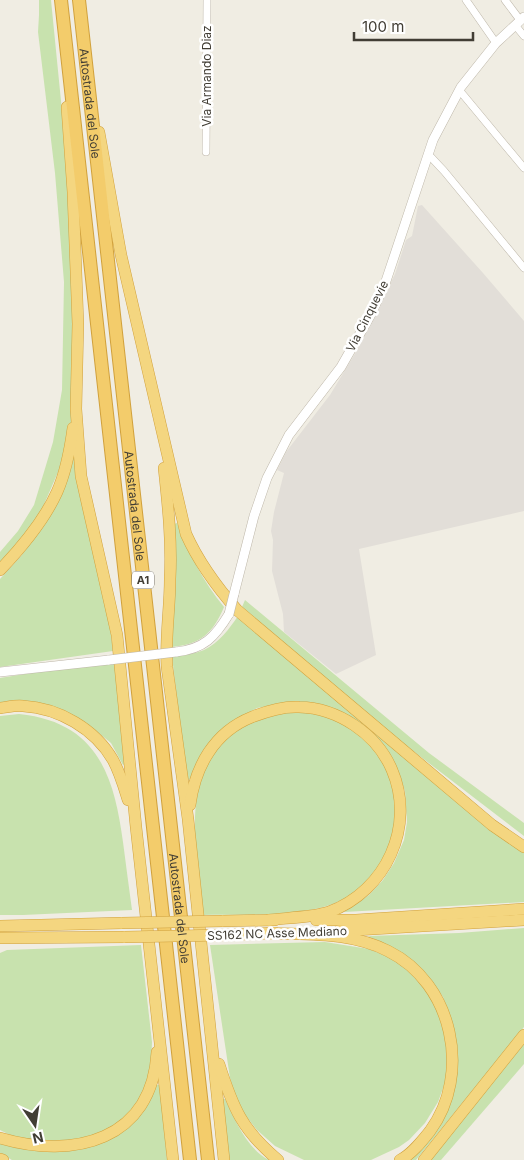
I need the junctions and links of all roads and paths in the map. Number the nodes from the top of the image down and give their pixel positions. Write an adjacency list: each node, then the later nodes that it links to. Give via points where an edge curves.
1 (61, 0): 15 (highway, via 78,324); 36 (highway, Autostrada del Sole / A1)
2 (79, 0): 9 (highway, Autostrada del Sole / A1)
3 (207, 0): 11 (street, Via Armando Diaz)
4 (466, 0): 8 (street)
5 (505, 0): 6 (street)
6 (520, 21): 7 (street); 8 (street, Via Cinquevie)
7 (524, 36)
8 (496, 43): 10 (street, Via Cinquevie)
9 (83, 44): 16 (highway, via 121,255); 37 (highway, Autostrada del Sole / A1)
10 (460, 91): 12 (street, Via Cinquevie); 13 (street)
11 (206, 152)
12 (428, 154): 14 (street); 18 (street, Via Cinquevie, bridge, via 385,284 370,316 341,367 289,435 266,478 229,614 216,633 190,650)
13 (524, 168)
14 (524, 268)
15 (76, 409): 17 (highway, via 68,457 57,492 38,525); 21 (highway, via 82,476 117,635)
16 (161, 430): 20 (highway, via 169,521 167,667); 22 (highway, via 186,534 217,588 244,616 492,825)
17 (0, 570)
18 (0, 672)
19 (0, 708): 21 (highway, via 42,708 67,717 100,742 113,760 124,785)
20 (188, 819): 24 (highway, via 195,776 210,749 236,725 270,710 299,707 328,712 355,725 376,744 392,769 400,798 400,827 392,855 376,880 354,900 328,912); 32 (highway)
21 (136, 827): 31 (highway)
22 (524, 847)
23 (524, 909): 24 (highway, SS162 NC Asse Mediano, via 356,920)
24 (269, 920): 26 (highway, SS162 NC Asse Mediano, bridge)
25 (524, 920): 27 (highway, SS162 NC Asse Mediano)
26 (2, 925)
27 (269, 933): 29 (highway, SS162 NC Asse Mediano, bridge); 40 (highway, via 348,937 368,942 407,962 438,998 448,1024 453,1053 447,1097 439,1118 424,1139)
28 (0, 938): 29 (highway, SS162 NC Asse Mediano)
29 (46, 938): 30 (highway)
30 (0, 947)
31 (158, 1018): 34 (highway, via 156,1071 137,1114 119,1131 70,1149 23,1146); 35 (highway)
32 (211, 1035): 38 (highway); 39 (highway, via 225,1083 242,1121 261,1146)
33 (524, 1035): 41 (highway)
34 (0, 1138)
35 (174, 1160)
36 (190, 1160)
37 (208, 1160)
38 (224, 1160)
39 (278, 1160)
40 (400, 1160)
41 (424, 1160)

